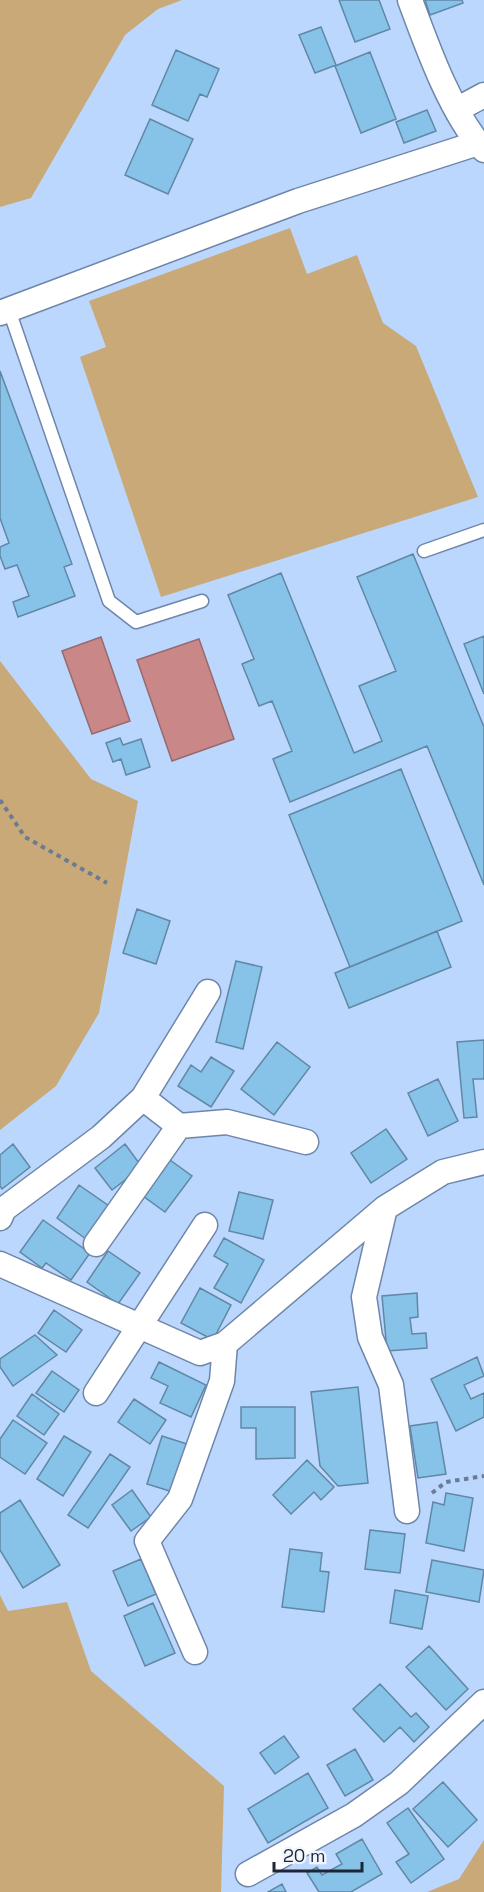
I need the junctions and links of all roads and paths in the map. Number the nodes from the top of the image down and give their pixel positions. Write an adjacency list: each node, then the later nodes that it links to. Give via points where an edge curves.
1 (410, 0): 3 (street, via 432,59)
2 (484, 95): 3 (street)
3 (458, 110): 4 (street)
4 (481, 147): 5 (street, via 298,201)
5 (5, 312): 8 (lane, via 109,601 136,622)
6 (484, 530): 7 (lane)
7 (424, 550)
8 (202, 601)
9 (0, 800): 10 (path, via 25,837)
10 (107, 883)
11 (208, 992): 12 (street)
12 (143, 1098): 13 (street); 17 (street, via 101,1137 4,1209)
13 (179, 1126): 14 (street, via 227,1122); 19 (street)
14 (306, 1142)
15 (484, 1162): 16 (street, via 443,1172)
16 (385, 1208): 22 (street); 25 (street, via 364,1297 370,1337 391,1385)
17 (0, 1218)
18 (206, 1225): 21 (street)
19 (96, 1244)
20 (0, 1264): 21 (street)
21 (139, 1327): 22 (street, via 200,1353); 23 (street)
22 (225, 1344): 26 (street, via 222,1381 180,1498 147,1540)
23 (96, 1393)
24 (484, 1476): 25 (path, via 447,1482)
25 (407, 1511)
26 (195, 1652)
27 (484, 1702): 28 (street, via 399,1783 354,1815)
28 (248, 1874)

